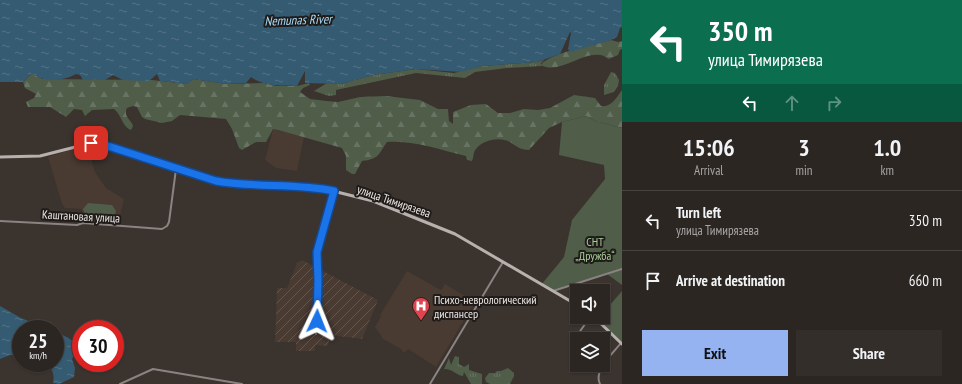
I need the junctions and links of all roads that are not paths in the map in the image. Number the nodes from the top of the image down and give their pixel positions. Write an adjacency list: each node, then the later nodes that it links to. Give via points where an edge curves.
1 (0, 157): 2 (main road, улица Тимирязева, via 40,156 91,143 111,147)
2 (176, 169): 3 (main road, улица Тимирязева, via 232,184 307,187); 4 (street, Каштановая улица, via 169,222 162,229)
3 (334, 191): 5 (main road, улица Тимирязева, via 373,201 443,228); 10 (street, via 317,252)
4 (0, 221)
5 (503, 262): 7 (main road, улица Тимирязева); 14 (street)
6 (622, 270): 7 (street)
7 (552, 291): 8 (main road, улица Тимирязева)
8 (570, 301)
9 (601, 324): 11 (main road)
10 (316, 334)
11 (621, 344): 15 (street, via 599,372)
12 (120, 384): 13 (street, via 154,369)
13 (242, 384)
14 (430, 384)
15 (600, 384)

